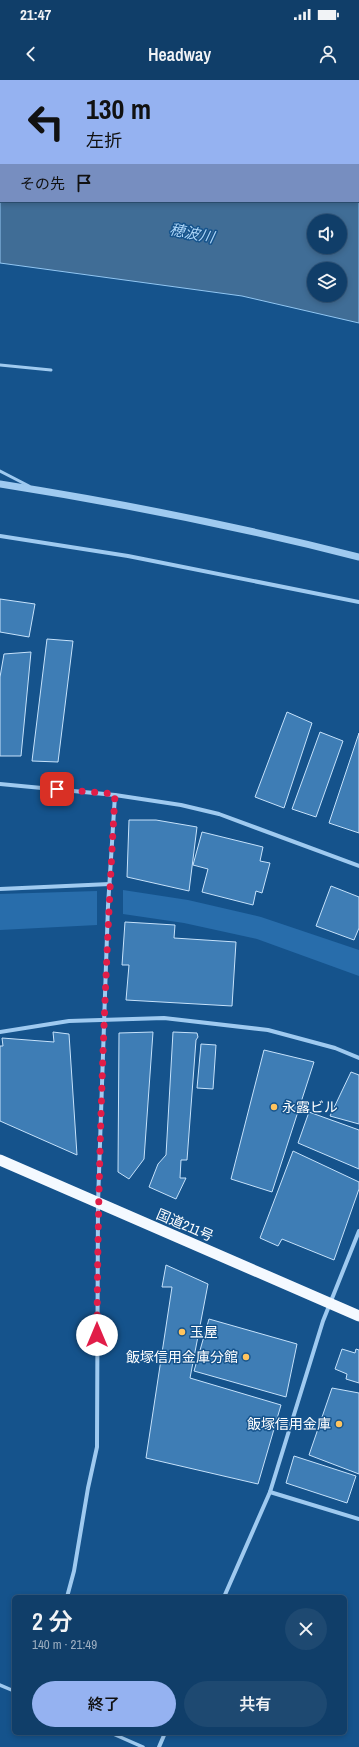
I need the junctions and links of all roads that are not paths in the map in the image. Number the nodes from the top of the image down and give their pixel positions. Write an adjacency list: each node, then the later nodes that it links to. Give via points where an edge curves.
1 (0, 365): 2 (lane)
2 (50, 370)
3 (0, 471): 5 (lane)
4 (0, 484): 5 (street)
5 (36, 490): 7 (street, via 289,539)
6 (0, 536): 8 (street, via 136,558)
7 (359, 557)
8 (359, 602)
9 (0, 784): 10 (street)
10 (115, 794): 11 (street, via 219,814); 12 (street)
11 (359, 866)
12 (110, 884): 13 (street); 14 (street)
13 (0, 889)
14 (105, 1021): 15 (street, via 70,1021); 16 (street, via 164,1018 268,1030 335,1048); 18 (street)
15 (0, 1032)
16 (359, 1058)
17 (0, 1160): 18 (highway, 国道211号)
18 (98, 1203): 20 (highway, 国道211号); 24 (street, via 97,1447)
19 (359, 1231): 20 (street)
20 (330, 1303): 21 (highway, 国道211号); 22 (street)
21 (359, 1316)
22 (270, 1492): 23 (street); 25 (street)
23 (359, 1519)
24 (68, 1595)
25 (225, 1595)
26 (0, 1685): 27 (street)
27 (12, 1690)
28 (116, 1735): 30 (street)
29 (164, 1735): 31 (street)
30 (143, 1747)
31 (159, 1747)

